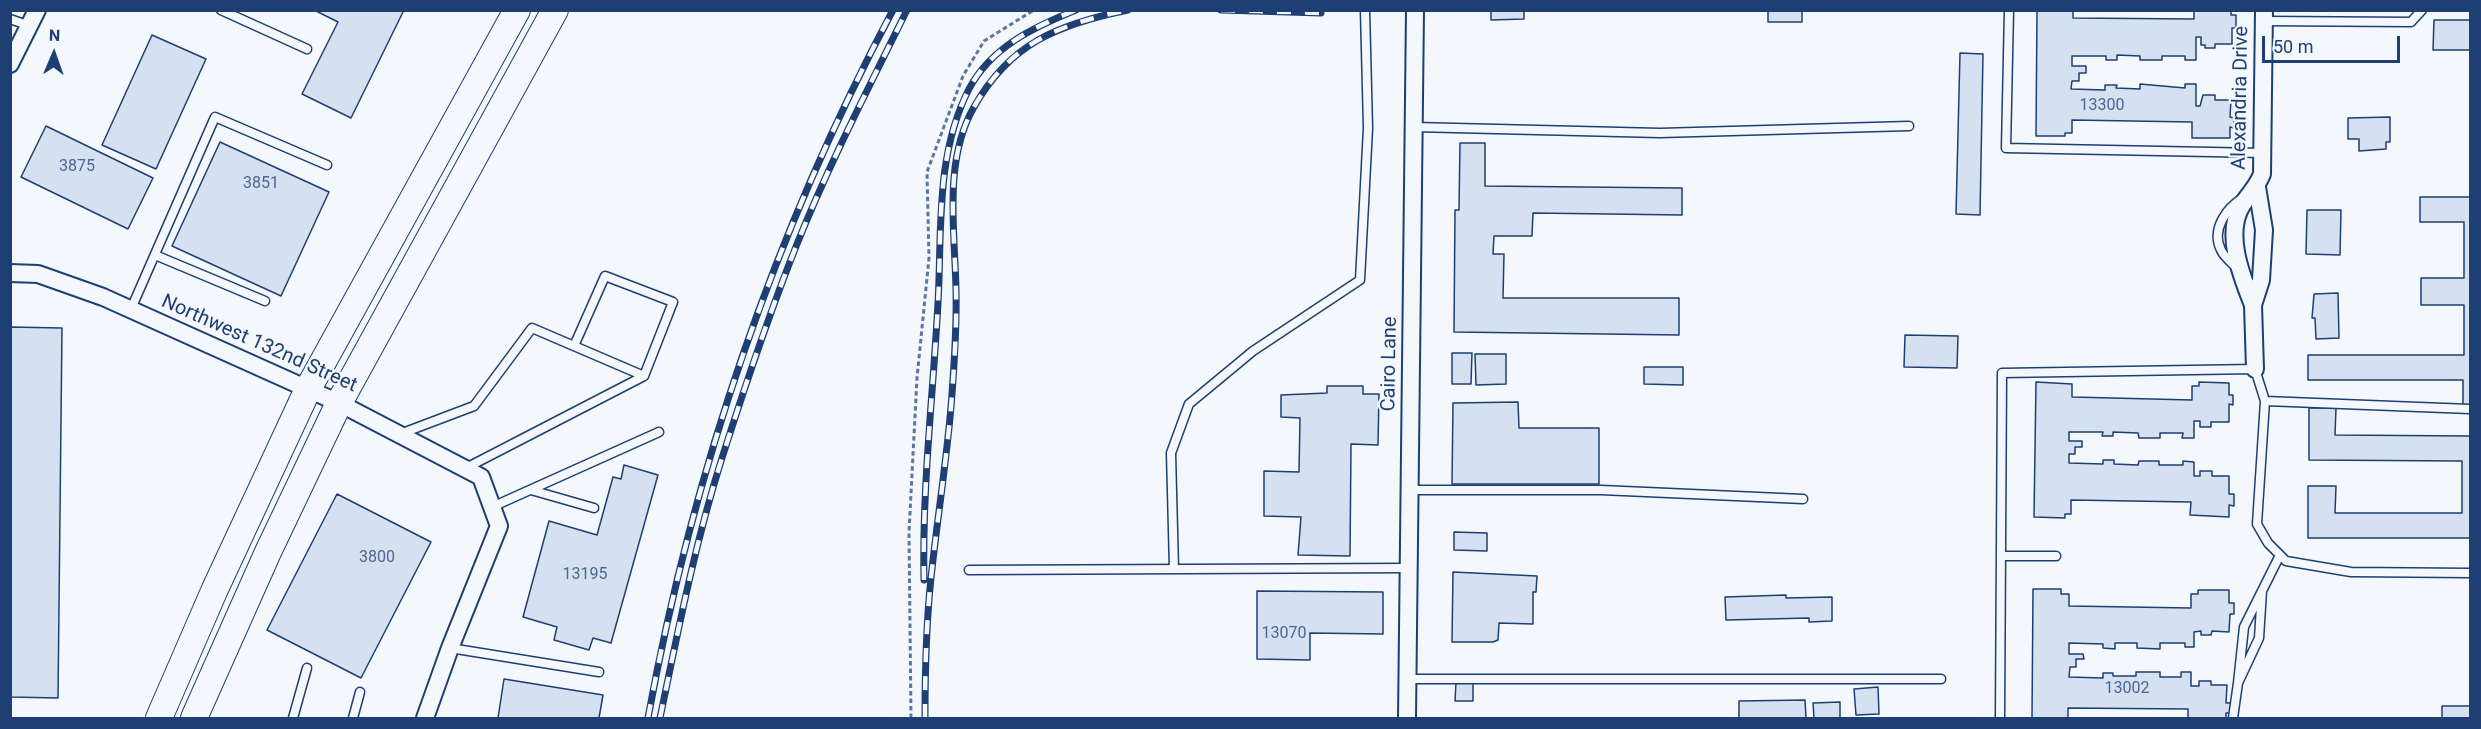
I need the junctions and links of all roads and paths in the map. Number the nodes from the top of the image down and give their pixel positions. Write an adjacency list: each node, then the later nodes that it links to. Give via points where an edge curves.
1 (37, 10): 12 (street)
2 (221, 10): 13 (lane)
3 (517, 10): 28 (main road)
4 (555, 10): 30 (main road)
5 (1034, 10): 60 (path, via 984,41 963,76 927,172 929,258 917,378 909,532)
6 (1365, 10): 44 (lane, via 1368,128 1360,280 1252,351 1189,404 1171,453)
7 (1415, 10): 16 (street, Cairo Lane)
8 (2009, 10): 17 (lane, via 2006,148)
9 (2422, 10): 10 (lane, via 2411,22)
10 (2264, 16): 17 (street, Alexandria Drive)
11 (10, 19): 12 (lane)
12 (30, 26): 14 (street)
13 (307, 49)
14 (10, 64)
15 (1909, 126): 16 (lane, via 1660,133)
16 (1414, 127): 36 (street, Cairo Lane)
17 (2262, 153): 19 (street, Alexandria Drive, via 2262,174)
18 (327, 165): 20 (lane, via 215,117)
19 (2254, 190): 23 (street, Alexandria Drive, via 2264,230 2261,280); 23 (street, Alexandria Drive, via 2241,206 2235,229 2241,273)
20 (155, 255): 22 (lane); 24 (lane)
21 (10, 273): 24 (street, Northwest 132nd Street, via 38,274)
22 (265, 301)
23 (2253, 305): 26 (street, Alexandria Drive)
24 (131, 309): 28 (street, Northwest 132nd Street)
25 (574, 346): 27 (lane); 27 (lane, via 605,276 673,302); 33 (lane, via 532,328 474,406)
26 (2255, 369): 29 (lane); 41 (lane, via 2002,373)
27 (644, 376): 34 (lane)
28 (308, 389): 30 (street, Northwest 132nd Street); 55 (main road)
29 (2265, 401): 31 (lane); 40 (lane, via 2257,524)
30 (339, 403): 33 (street, Northwest 132nd Street); 56 (main road)
31 (2470, 409)
32 (659, 432): 35 (lane)
33 (399, 434): 34 (street, Northwest 132nd Street)
34 (465, 469): 38 (street, Northwest 132nd Street, via 481,477)
35 (531, 490): 38 (lane); 39 (lane)
36 (1409, 490): 37 (lane, via 1601,490); 43 (street, Cairo Lane)
37 (1803, 498)
38 (492, 507): 48 (street, via 499,526)
39 (594, 508)
40 (2280, 555): 46 (lane, via 2286,561 2351,572); 47 (lane)
41 (2001, 556): 42 (lane); 62 (lane)
42 (2056, 556)
43 (1408, 568): 44 (lane); 51 (street, Cairo Lane)
44 (1174, 569): 45 (lane)
45 (969, 570)
46 (2470, 573)
47 (2262, 591): 53 (lane, via 2244,627); 53 (lane, via 2259,638)
48 (450, 648): 50 (lane); 59 (street)
49 (307, 668): 57 (lane)
50 (599, 672)
51 (1407, 679): 52 (lane); 61 (street, Cairo Lane)
52 (1941, 679)
53 (2238, 683): 63 (lane)
54 (360, 692): 58 (lane)
55 (159, 718)
56 (194, 718)
57 (293, 718)
58 (352, 718)
59 (425, 718)
60 (911, 718)
61 (1407, 718)
62 (2000, 718)
63 (2233, 718)

